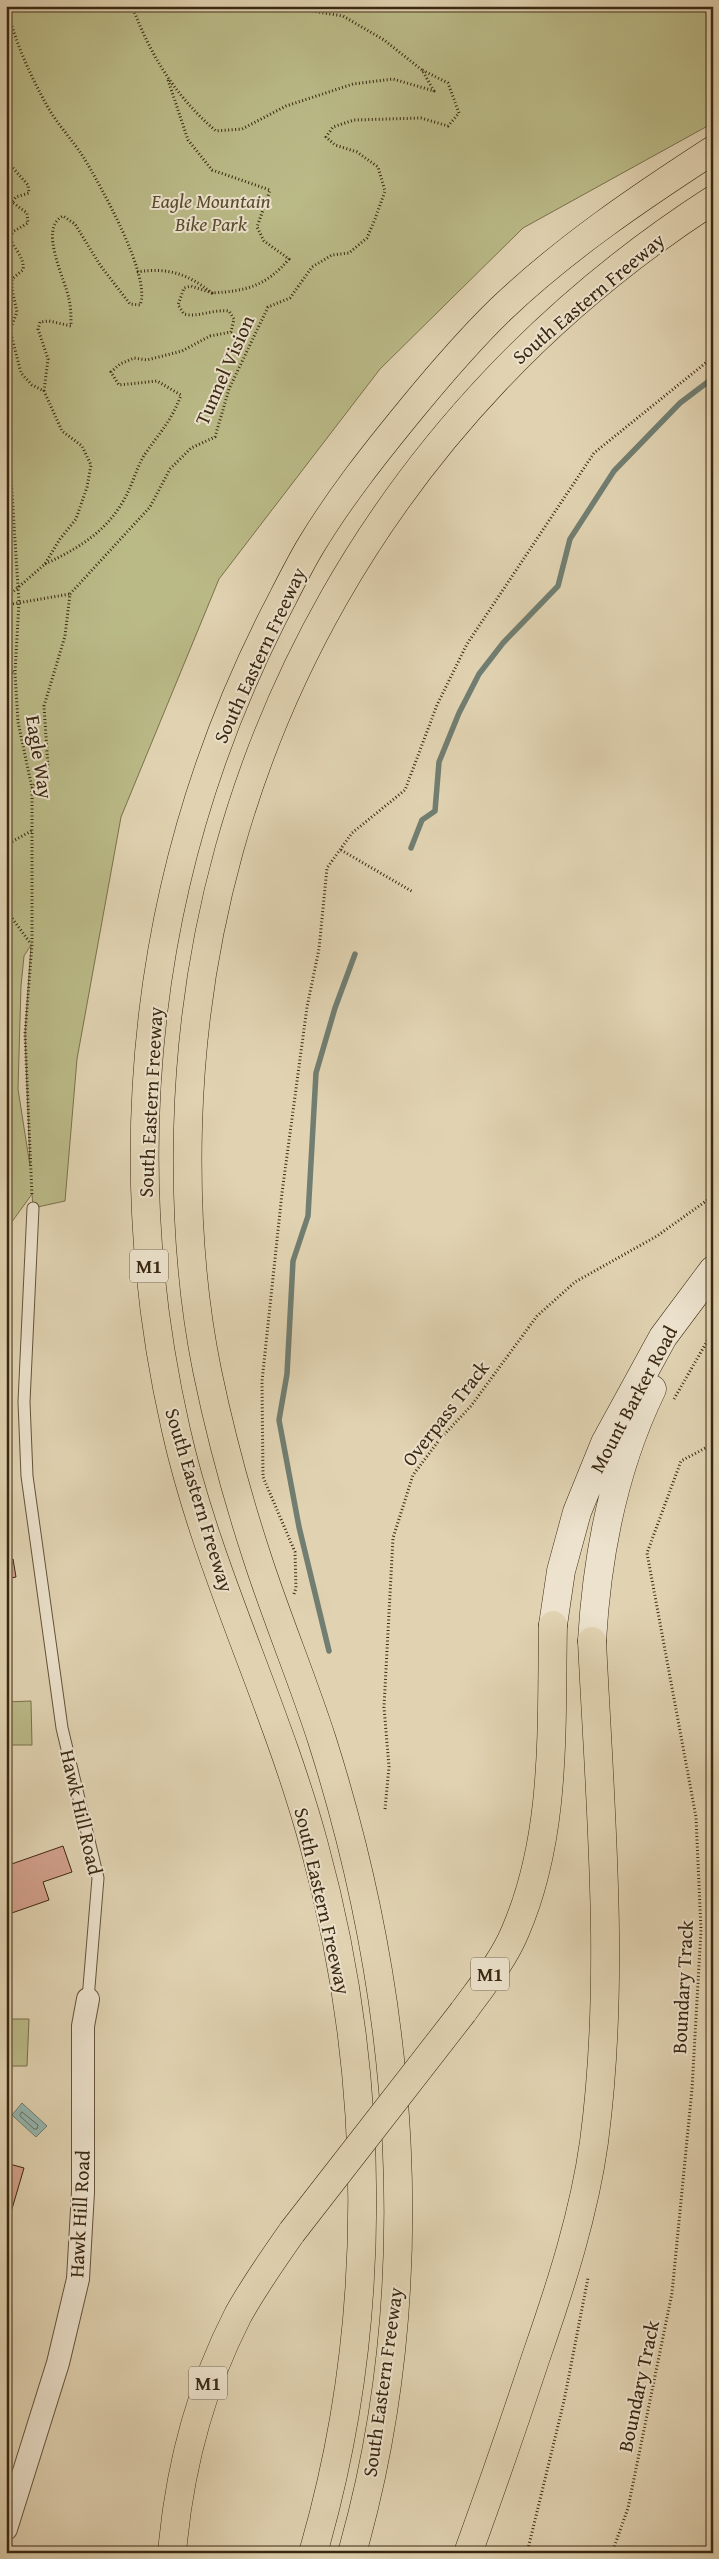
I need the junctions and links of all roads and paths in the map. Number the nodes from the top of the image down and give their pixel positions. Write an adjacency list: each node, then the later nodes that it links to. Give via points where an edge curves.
1 (6, 6): 9 (path, via 15,39 46,103 83,157 118,219)
2 (132, 6): 5 (path, Tunnel Vision)
3 (280, 6): 4 (path, Tunnel Vision, via 344,16 384,40)
4 (422, 70): 5 (path, Tunnel Vision, via 434,91 393,79 353,84 286,106 242,129 216,131 193,111); 17 (path, Tunnel Vision, via 448,83 459,114 448,126 421,118 354,120 333,128 326,137 335,145 357,152 378,167 385,191 366,238 349,253 332,255 312,267 290,298 268,307 229,389 215,436 191,448 170,469 150,507)
5 (167, 78): 10 (path, Tunnel Vision, via 188,140 212,170 270,190 257,227 264,241 289,259 274,277 242,291)
6 (713, 150): 42 (highway, South Eastern Freeway / M1, via 656,186 575,246 500,310 430,386 362,471 312,545 250,664 211,756 182,850 161,947 148,1046 144,1147 146,1245 158,1343 177,1436 207,1536 285,1752 314,1846 336,1940 353,2057 362,2154 362,2236 356,2335 342,2430)
7 (6, 160): 12 (path, via 28,185 29,193 16,197 12,202 27,212 28,223 10,236 24,265 12,279 17,312 10,330 21,373 32,385)
8 (713, 200): 43 (highway, South Eastern Freeway / M1, via 592,290 518,354 452,428 392,504 334,594 289,682 248,786 222,872 202,969 190,1067 187,1167 192,1264 206,1365 229,1462 257,1557 322,1740 350,1835 372,1931 387,2025 398,2129 394,2322 381,2419 363,2515)
9 (137, 272): 10 (path, via 158,269 194,278); 12 (path, via 143,298 140,305 130,304 100,265 75,224 63,216 56,219 53,239 69,298 71,326 40,322 38,329 48,359)
10 (212, 293): 15 (path, Tunnel Vision, via 191,286 184,288 178,305 184,314 191,316 207,311 229,311 234,318 231,332 210,336 182,351 148,360 134,358 111,372 119,385 157,381 181,395 166,428 144,455 126,497 104,529)
11 (713, 357): 26 (path, via 594,452 467,644 437,705 405,790 352,833)
12 (44, 391): 15 (path, via 62,431 82,446 91,465 76,519)
13 (6, 401): 14 (path, Eagle Way)
14 (8, 462): 16 (path, Eagle Way)
15 (45, 564): 16 (path)
16 (19, 589): 18 (path); 19 (path, Eagle Way)
17 (70, 594): 19 (path); 23 (path, via 64,636 44,706 48,767)
18 (6, 598)
19 (19, 602): 20 (path); 22 (path, Eagle Way)
20 (6, 605)
21 (6, 669): 22 (path)
22 (14, 673): 23 (path, Eagle Way, via 18,722)
23 (32, 788): 24 (path, Eagle Way)
24 (33, 830): 25 (path); 29 (path, Eagle Way)
25 (6, 845)
26 (341, 850): 27 (path); 35 (path, via 327,868 283,1184 262,1381 263,1477 295,1552 296,1588)
27 (413, 892)
28 (6, 910): 29 (path)
29 (32, 944): 31 (path, Eagle Way, via 25,1034)
30 (713, 1196): 38 (path, Overpass Track, via 657,1236 575,1282 537,1316 471,1406 413,1475 393,1538 384,1707 389,1767)
31 (33, 1208): 39 (lane, Hawk Hill Road, via 24,1402 27,1476 62,1728 98,1878)
32 (713, 1270): 36 (main road, Mount Barker Road, via 663,1337 605,1443 577,1512 561,1571)
33 (713, 1287): 37 (main road, Mount Barker Road, via 666,1360 645,1404 616,1484 598,1566)
34 (713, 1444): 45 (path, Boundary Track, via 681,1461 647,1553 696,1818 701,1930 692,2089 672,2293 628,2508)
35 (293, 1596)
36 (553, 1625): 41 (highway, M1, bridge, via 549,1793 545,1829 532,1889 514,1934 463,2012 292,2232 238,2316 208,2383 188,2450)
37 (592, 1641): 44 (highway, via 605,1926 600,2078 594,2143 560,2287)
38 (386, 1809)
39 (88, 1999): 40 (street, Hawk Hill Road, via 83,2026 78,2279 58,2363)
40 (6, 2529)
41 (172, 2553)
42 (313, 2553)
43 (352, 2553)
44 (468, 2553)
45 (612, 2553)

